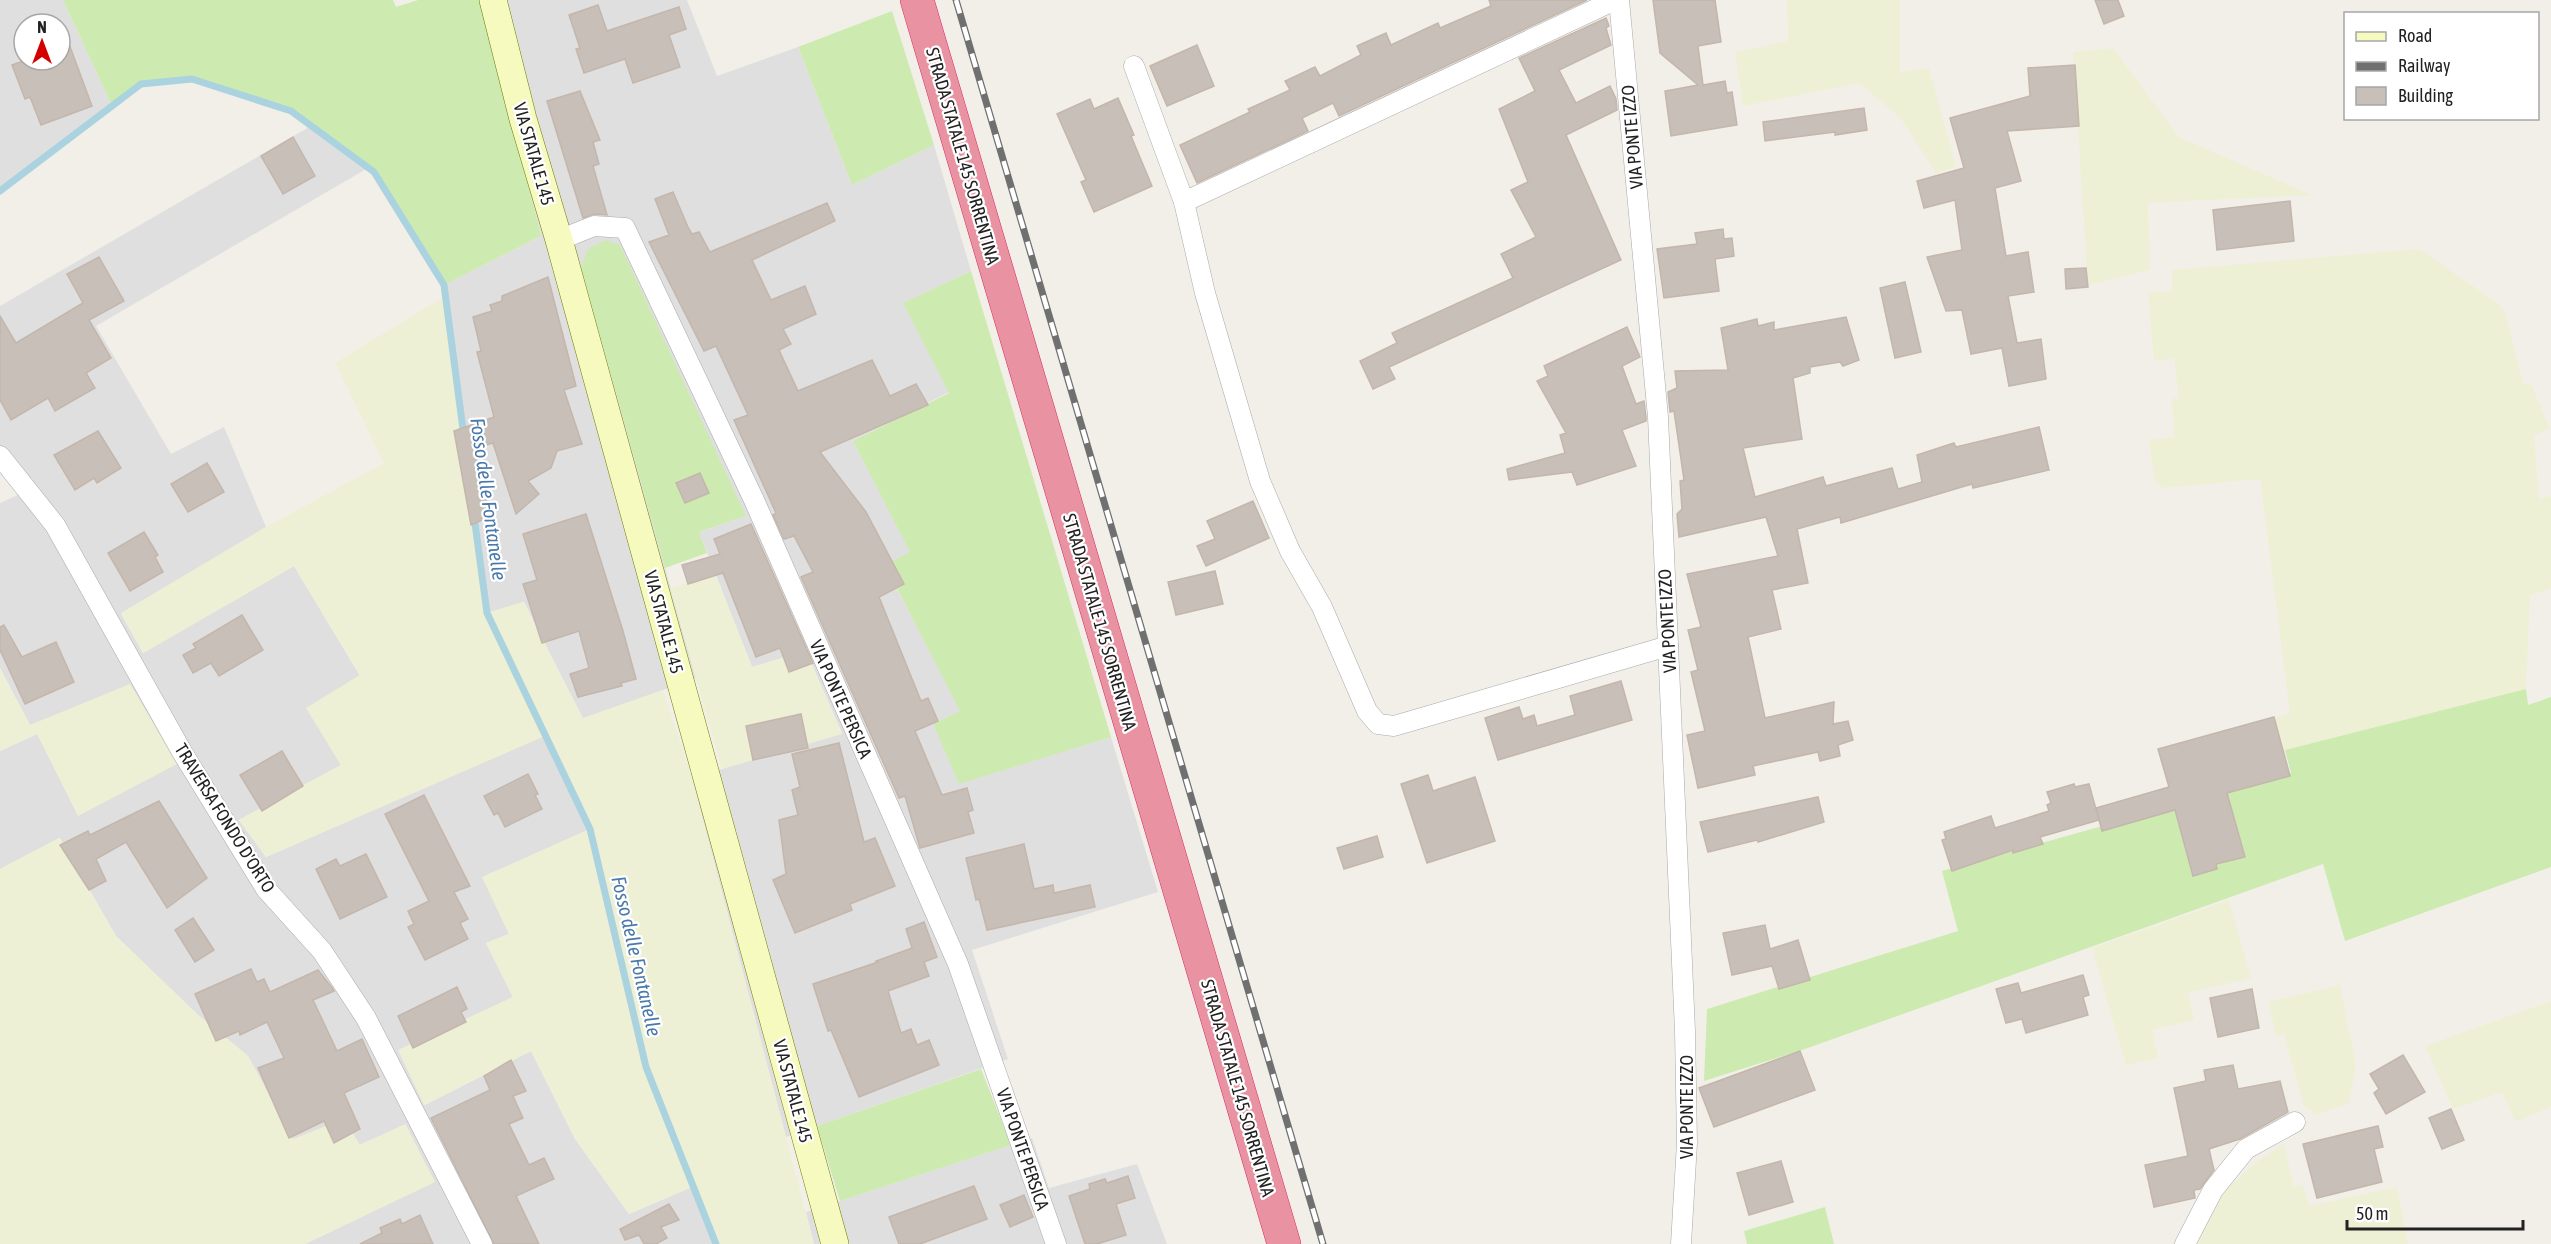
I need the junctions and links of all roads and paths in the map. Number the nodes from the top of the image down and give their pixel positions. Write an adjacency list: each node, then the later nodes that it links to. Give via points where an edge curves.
1 (493, 0): 6 (main road, VIA STATALE 145)
2 (916, 0): 13 (highway, STRADA STATALE 145 SORRENTINA)
3 (1617, 0): 5 (street); 8 (street, VIA PONTE IZZO, via 1658,417)
4 (1134, 66): 5 (street)
5 (1184, 202): 8 (street, via 1205,292 1260,481 1290,551 1322,607 1367,711 1378,724 1394,726)
6 (559, 240): 11 (main road, VIA STATALE 145); 12 (street, VIA PONTE PERSICA, via 594,226 625,228 754,500 958,964)
7 (0, 456): 10 (street, TRAVERSA FONDO D'ORTO, via 55,525 182,752 267,888 322,951 366,1018)
8 (1668, 646): 14 (street, VIA PONTE IZZO, via 1685,1031 1687,1143)
9 (2295, 1122): 15 (street, via 2246,1149 2213,1190)
10 (482, 1244)
11 (835, 1244)
12 (1056, 1244)
13 (1284, 1244)
14 (1681, 1244)
15 (2185, 1244)

